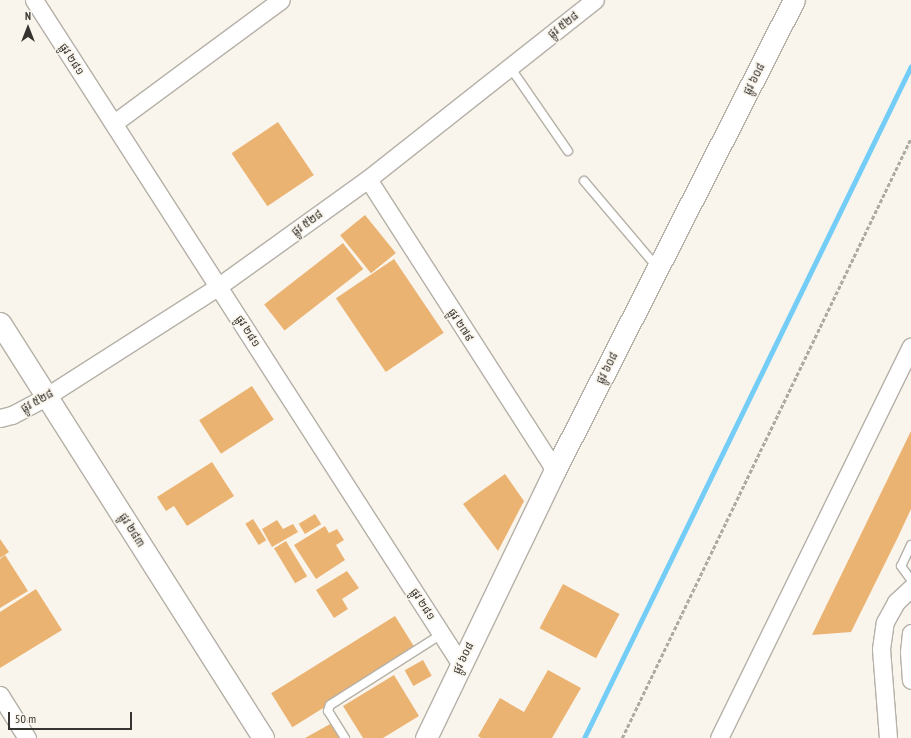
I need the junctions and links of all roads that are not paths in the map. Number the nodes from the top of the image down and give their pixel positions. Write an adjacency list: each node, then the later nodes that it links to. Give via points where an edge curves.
1 (34, 0): 6 (street, ផ្លូវ ២៨១)
2 (281, 0): 6 (street)
3 (595, 0): 5 (street, ផ្លូវ ៥២៨)
4 (794, 0): 10 (street, ផ្លូវ ៦០៨)
5 (510, 67): 7 (lane); 8 (street, ផ្លូវ ៥២៨)
6 (114, 123): 11 (street, ផ្លូវ ២៨១)
7 (568, 150)
8 (368, 179): 11 (street, ផ្លូវ ៥២៨); 16 (street, ផ្លូវ ២៧៩)
9 (584, 181): 10 (lane)
10 (657, 268): 16 (street, ផ្លូវ ៦០៨)
11 (219, 286): 14 (street, ផ្លូវ ៥២៨); 21 (street, ផ្លូវ ២៨១)
12 (0, 323): 14 (street, ផ្លូវ ២៨៣)
13 (911, 346): 29 (street)
14 (48, 396): 15 (street, ផ្លូវ ៥២៨, via 12,415); 26 (street, ផ្លូវ ២៨៣)
15 (0, 418)
16 (555, 470): 22 (street, ផ្លូវ ៦០៨)
17 (911, 545): 18 (lane, via 901,566)
18 (911, 580)
19 (911, 588): 30 (street, via 896,602 885,622 881,649)
20 (911, 633): 23 (street)
21 (442, 634): 22 (street, ផ្លូវ ២៨១); 27 (lane, via 330,705 328,711)
22 (460, 663): 28 (street, ផ្លូវ ៦០៨)
23 (911, 680)
24 (0, 695): 25 (street)
25 (27, 738)
26 (263, 738)
27 (345, 738)
28 (426, 738)
29 (719, 738)
30 (888, 738)

